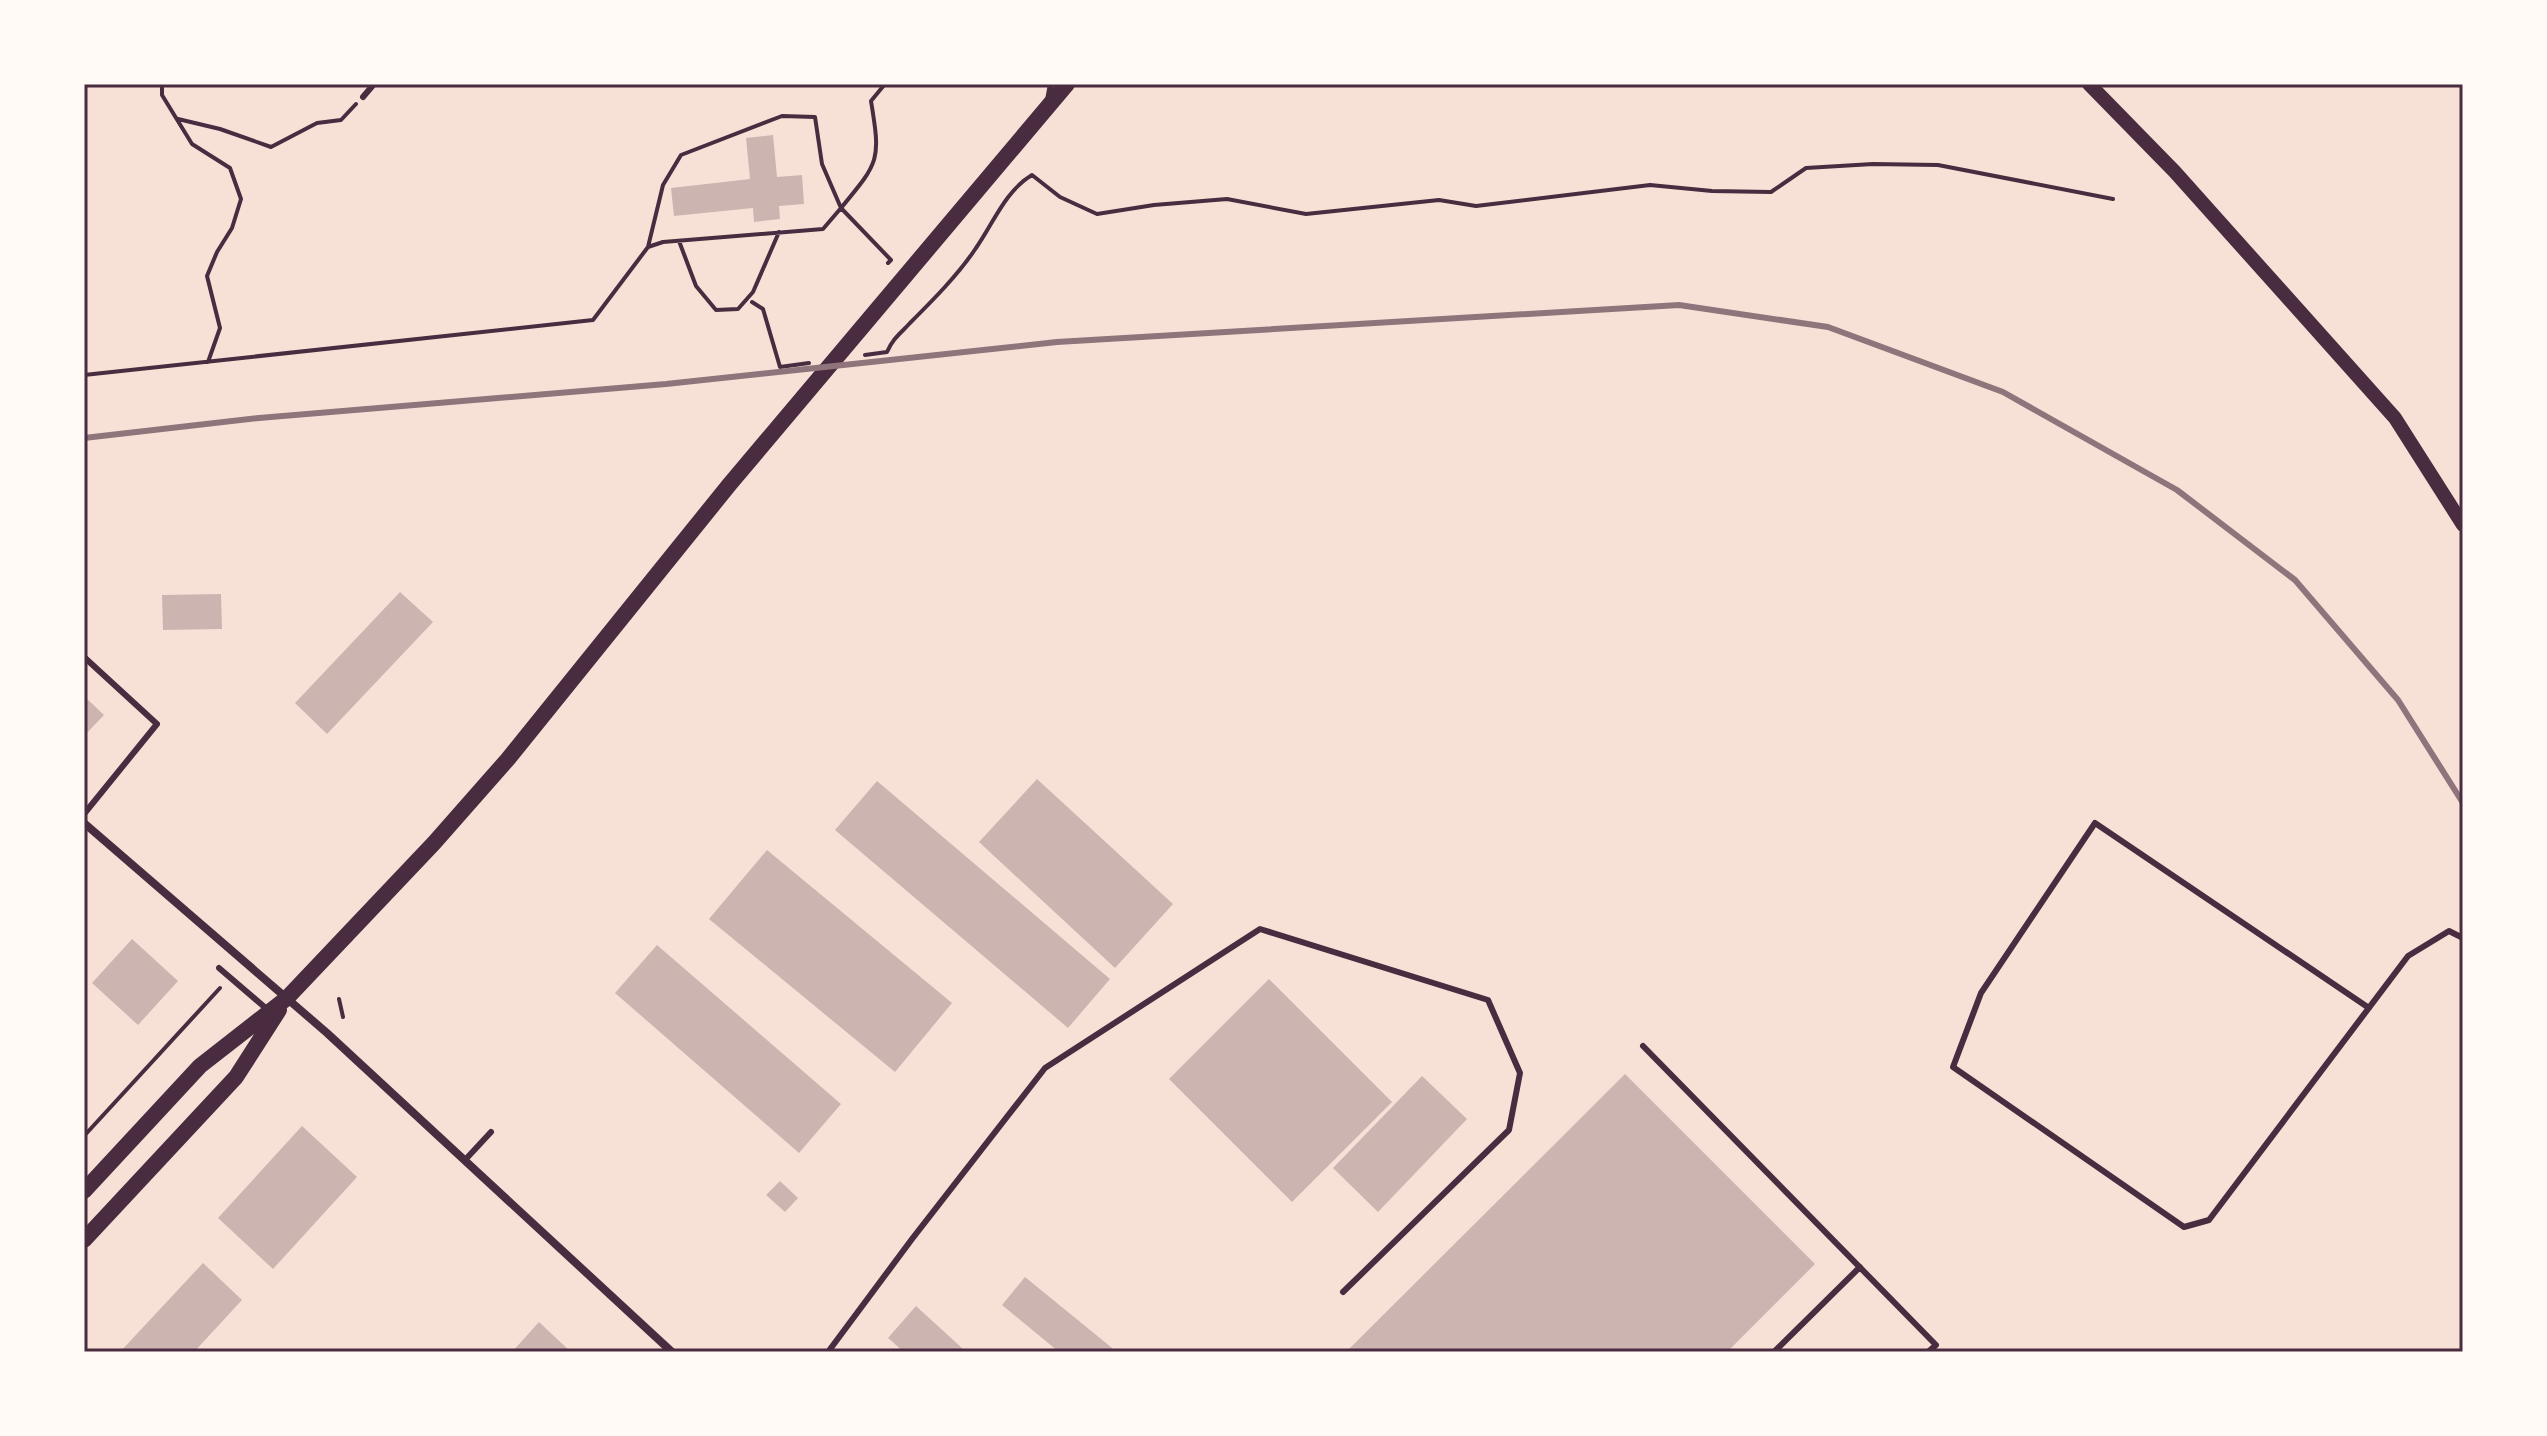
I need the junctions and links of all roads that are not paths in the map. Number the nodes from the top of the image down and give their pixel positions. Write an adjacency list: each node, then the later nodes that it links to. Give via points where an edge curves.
1 (374, 84): 5 (lane)
2 (1051, 84): 6 (lane)
3 (1067, 84): 6 (main road)
4 (2089, 84): 7 (street, via 2395,418)
5 (363, 97)
6 (1046, 109): 13 (main road, via 729,485 508,759)
7 (2463, 525)
8 (84, 657): 9 (lane, via 157,724)
9 (84, 814)
10 (84, 823): 13 (street)
11 (2463, 938): 14 (lane, via 2449,931 2408,956)
12 (219, 968): 15 (lane)
13 (287, 998): 15 (main road); 18 (street); 20 (main road, via 236,1077)
14 (2369, 1008): 14 (lane, via 2209,1220 2184,1227 1953,1067 1981,993 2095,823)
15 (269, 1012): 19 (main road, via 200,1066)
16 (1643, 1046): 21 (lane)
17 (491, 1132): 18 (lane)
18 (465, 1160): 23 (street)
19 (84, 1191)
20 (84, 1240)
21 (1860, 1267): 25 (lane); 26 (lane, via 1936,1345)
22 (1343, 1292): 24 (lane, via 1509,1130 1520,1073 1488,1000 1260,929 1045,1068)
23 (672, 1352)
24 (828, 1352)
25 (1774, 1352)
26 (1928, 1352)

